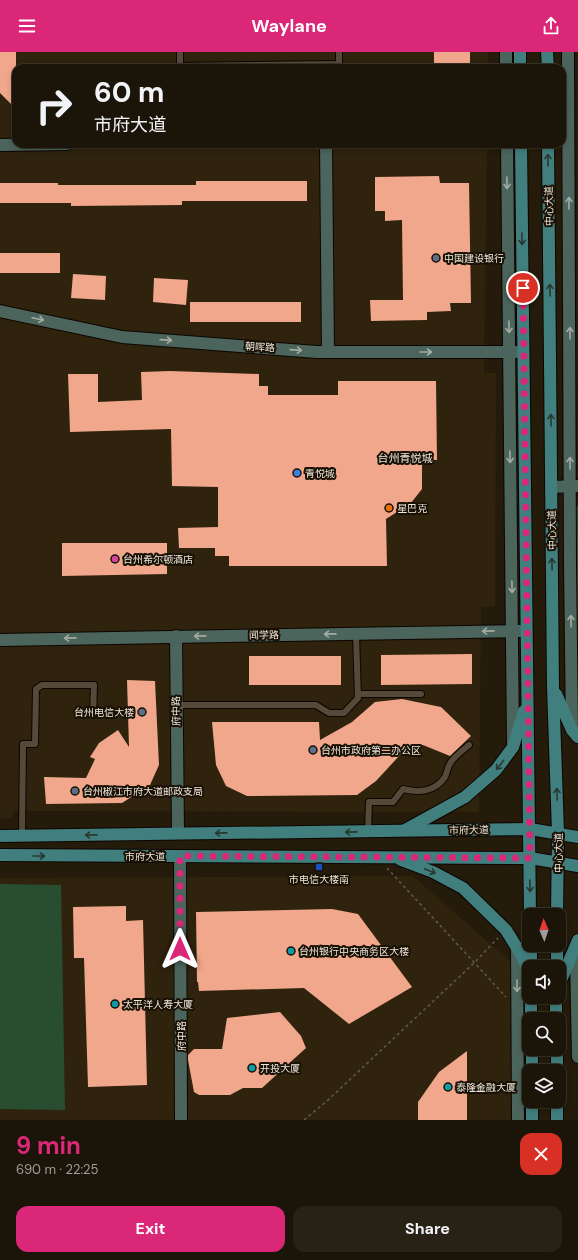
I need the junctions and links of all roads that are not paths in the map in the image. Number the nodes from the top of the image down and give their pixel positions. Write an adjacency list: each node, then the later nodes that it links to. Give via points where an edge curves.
1 (180, 52): 7 (lane)
2 (339, 52): 8 (lane)
3 (506, 52): 9 (street)
4 (520, 52): 10 (main road)
5 (547, 52): 11 (main road)
6 (568, 52): 12 (street)
7 (180, 64)
8 (339, 64)
9 (506, 64)
10 (520, 64)
11 (548, 64)
12 (570, 138): 24 (street, one-way to 12)
13 (0, 145): 14 (street)
14 (12, 145)
15 (326, 148): 20 (street)
16 (507, 148): 21 (street, one-way to 21)
17 (521, 148): 22 (main road, one-way to 22)
18 (548, 148): 23 (main road, 中心大道, one-way to 18)
19 (0, 311): 20 (street, 朝晖路, one-way to 20, via 122,337)
20 (328, 352): 21 (street, 朝晖路, one-way to 21)
21 (509, 352): 22 (street, 朝晖路); 25 (street, one-way to 25)
22 (524, 352): 26 (main road)
23 (552, 486): 24 (street); 30 (main road, 中心大道, one-way to 23)
24 (574, 486): 36 (street, one-way to 24)
25 (512, 631): 26 (street, 闻学路); 27 (street, 闻学路, one-way to 27); 38 (street)
26 (527, 631): 31 (main road)
27 (356, 634): 28 (street, 闻学路, one-way to 28); 32 (lane)
28 (176, 636): 29 (street, 闻学路, one-way to 29); 34 (street, 府中路)
29 (0, 640)
30 (553, 687): 36 (main road); 43 (main road, 中心大道, one-way to 30)
31 (528, 690): 38 (main road); 39 (main road)
32 (358, 694): 33 (lane); 34 (lane, via 358,698 344,713 329,713 316,705)
33 (421, 694)
34 (176, 705): 42 (street, 府中路)
35 (93, 715): 45 (lane, via 94,685 42,685 36,689 35,744 23,744)
36 (575, 733)
37 (469, 745): 40 (lane, via 450,763 445,776 434,787 413,792 403,789 393,802 369,802)
38 (513, 746): 41 (main road, one-way to 41, via 496,770 465,797)
39 (530, 829): 41 (main road, 市府大道); 43 (main road, 市府大道); 50 (main road)
40 (368, 831): 41 (main road, 市府大道); 42 (main road, 市府大道, one-way to 42)
41 (404, 831)
42 (178, 833): 45 (main road, 市府大道, one-way to 45)
43 (558, 833): 46 (main road, 市府大道); 51 (main road, 中心大道)
44 (0, 836): 45 (main road, 市府大道)
45 (22, 836)
46 (578, 837)
47 (0, 855): 48 (main road, 市府大道, one-way to 48)
48 (180, 856): 49 (main road, 市府大道); 62 (street, 府中路)
49 (394, 857): 50 (main road, 市府大道); 56 (main road, one-way to 56, via 433,872 463,888 506,930)
50 (530, 858): 51 (main road, 市府大道); 53 (main road, one-way to 53)
51 (558, 864): 52 (main road, 市府大道); 54 (main road, 中心大道)
52 (578, 866)
53 (530, 908)
54 (558, 908)
55 (578, 941): 58 (main road); 59 (street)
56 (517, 947): 57 (main road); 63 (street, one-way to 63)
57 (524, 960)
58 (566, 969)
59 (578, 1057)
60 (532, 1108): 64 (main road)
61 (557, 1108): 65 (main road)
62 (181, 1120)
63 (518, 1120)
64 (532, 1120)
65 (557, 1120)

